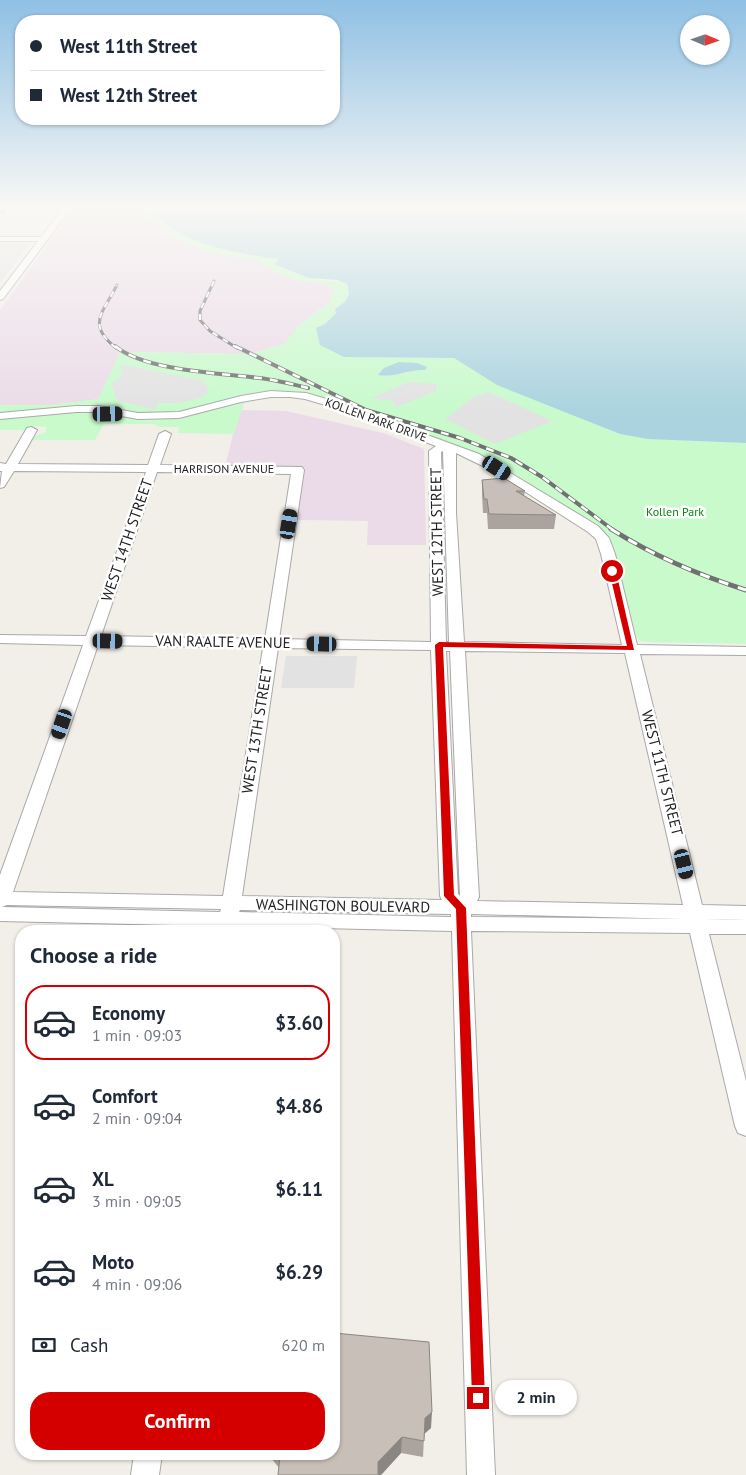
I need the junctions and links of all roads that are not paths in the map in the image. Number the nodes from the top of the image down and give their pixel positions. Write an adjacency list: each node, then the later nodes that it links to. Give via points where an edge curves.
1 (16, 276): 2 (street)
2 (0, 297)
3 (127, 414): 4 (street, KOLLEN PARK DRIVE, via 76,409); 5 (street, KOLLEN PARK DRIVE); 8 (street, KOLLEN PARK DRIVE, via 179,415 242,399 290,394 336,405)
4 (0, 416)
5 (0, 422)
6 (31, 430): 9 (street)
7 (165, 434): 10 (street, WEST 14TH STREET)
8 (444, 445): 13 (street, KOLLEN PARK DRIVE, via 497,468); 17 (street, WEST 12TH STREET, via 435,451); 18 (street, WEST 12TH STREET, via 450,454)
9 (5, 467): 10 (street, HARRISON AVENUE); 12 (street)
10 (152, 468): 11 (street, HARRISON AVENUE); 15 (street, WEST 14TH STREET)
11 (298, 470): 16 (street, WEST 13TH STREET)
12 (0, 484)
13 (602, 538): 19 (street, WEST 11TH STREET)
14 (0, 639): 15 (street, VAN RAALTE AVENUE)
15 (92, 641): 16 (street, VAN RAALTE AVENUE); 21 (street, WEST 14TH STREET)
16 (270, 643): 17 (street, VAN RAALTE AVENUE); 24 (street, WEST 13TH STREET)
17 (439, 645): 18 (street, VAN RAALTE AVENUE); 23 (street, WEST 12TH STREET, via 449,896)
18 (458, 645): 19 (street, VAN RAALTE AVENUE); 23 (street, WEST 12TH STREET, via 470,897)
19 (631, 649): 20 (street, VAN RAALTE AVENUE); 25 (street, WEST 11TH STREET)
20 (746, 650)
21 (0, 903): 24 (street, WASHINGTON BOULEVARD)
22 (746, 913): 25 (street, WASHINGTON BOULEVARD)
23 (461, 916): 24 (street, WASHINGTON BOULEVARD); 25 (street, WASHINGTON BOULEVARD); 30 (street, WEST 12TH STREET)
24 (229, 918)
25 (697, 919): 26 (street, WASHINGTON BOULEVARD); 27 (street, WEST 11TH STREET)
26 (746, 927)
27 (746, 1126)
28 (147, 1460): 29 (street)
29 (145, 1475)
30 (481, 1475)

